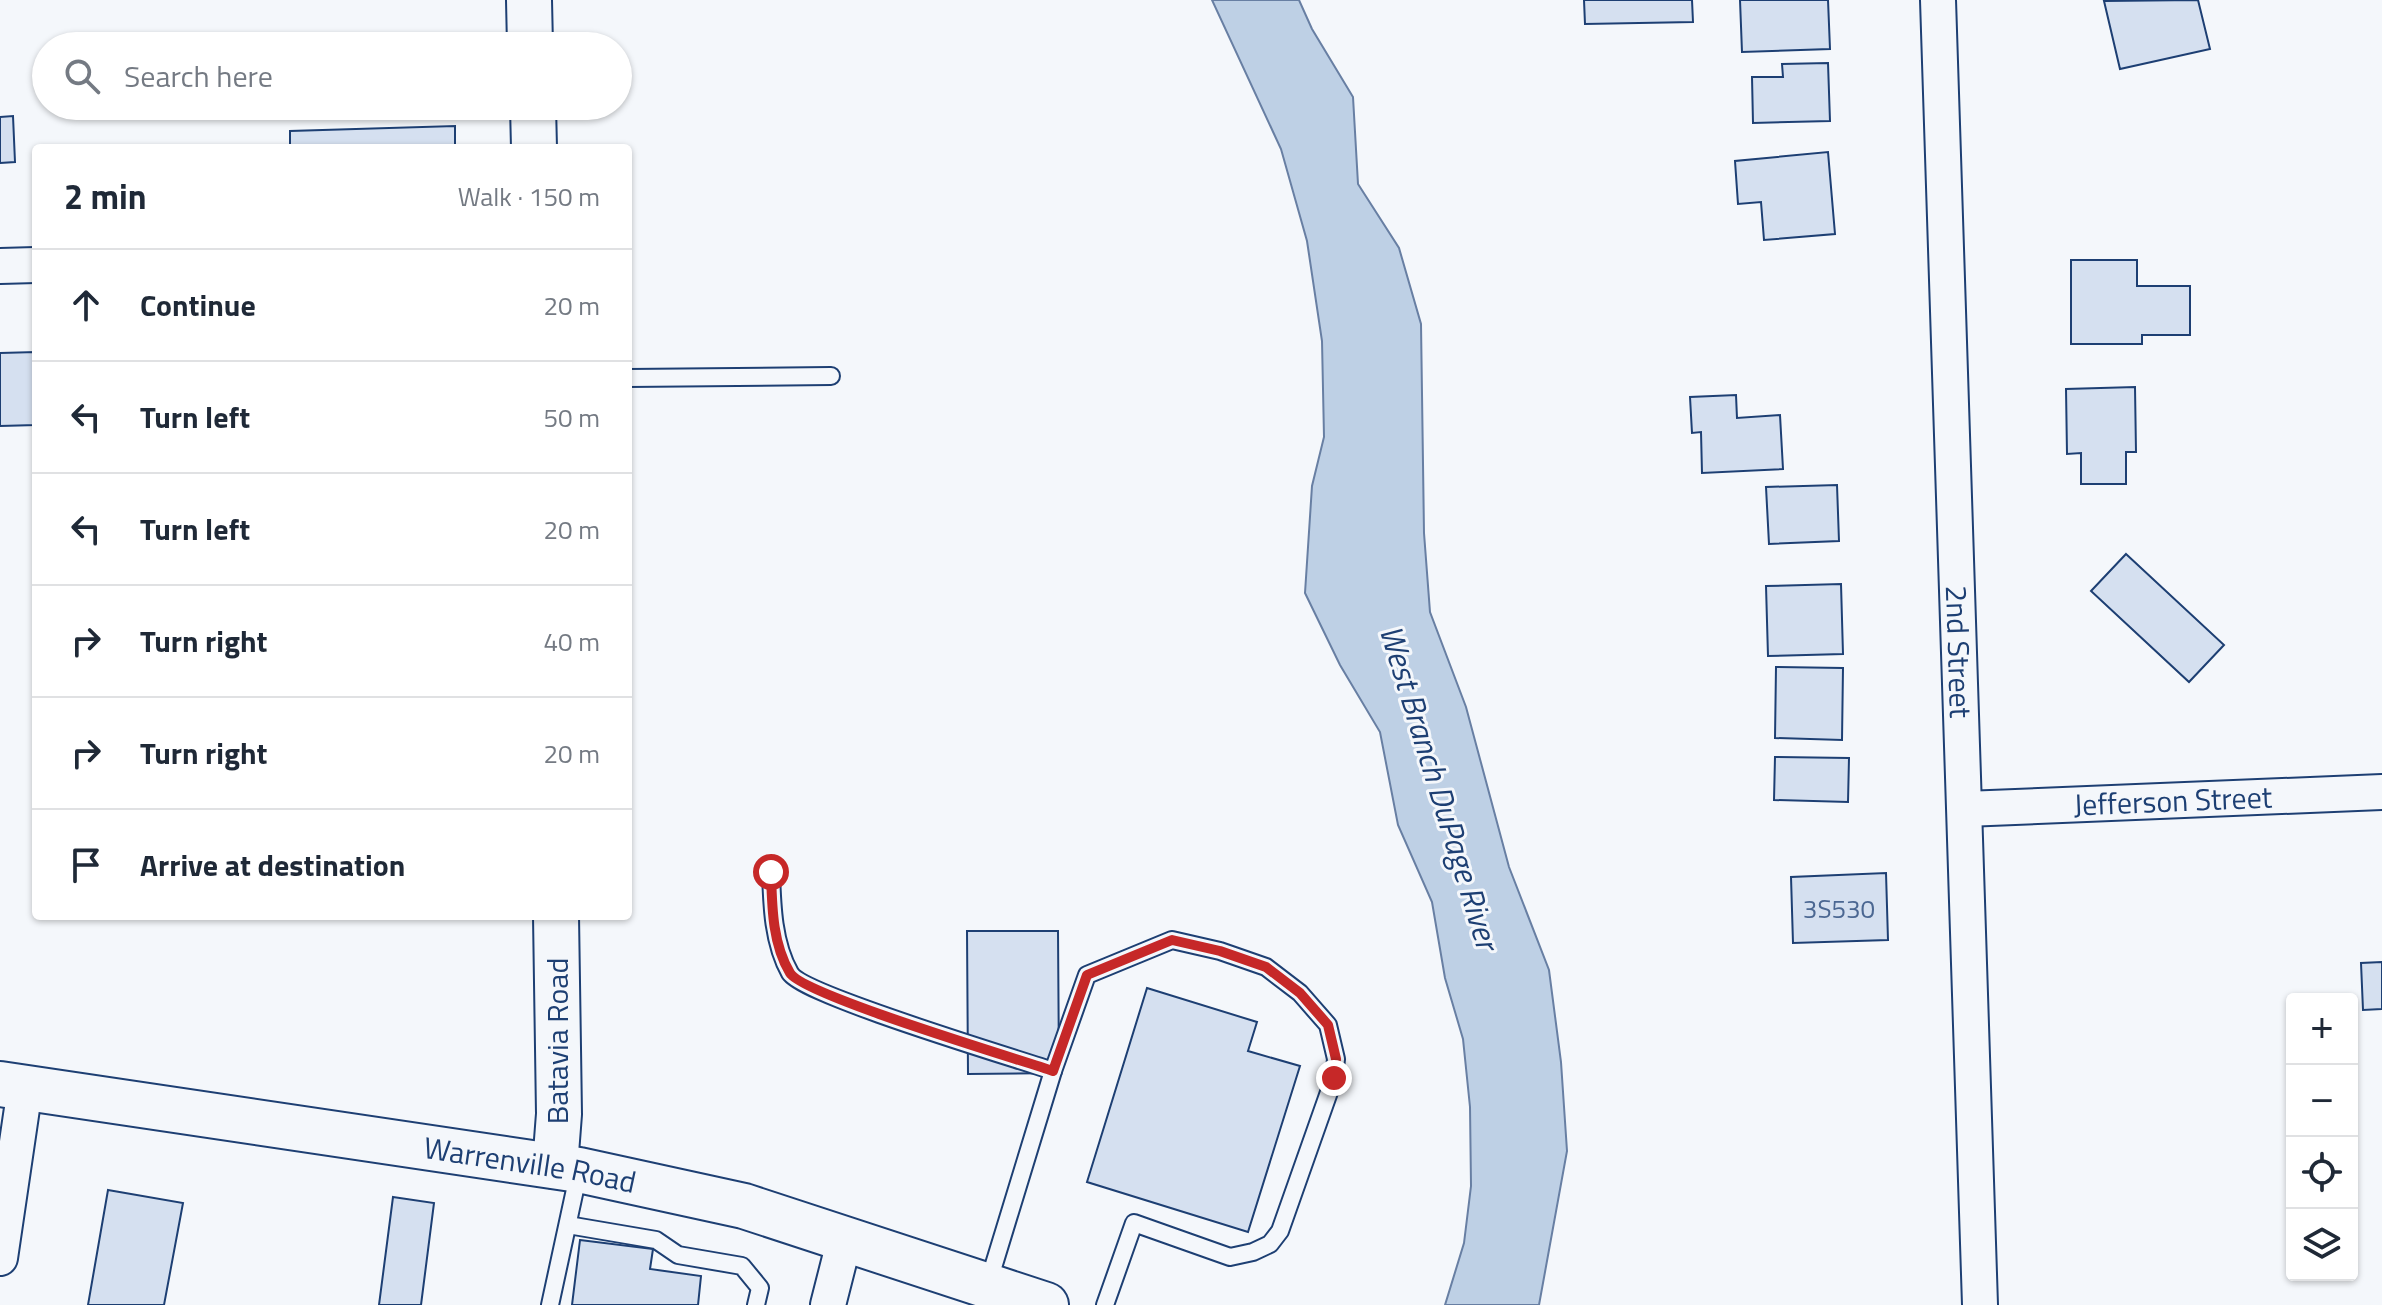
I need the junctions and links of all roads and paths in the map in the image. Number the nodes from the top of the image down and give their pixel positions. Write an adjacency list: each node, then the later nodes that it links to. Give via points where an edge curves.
1 (529, 0): 3 (main road)
2 (1938, 0): 11 (street, 2nd Street)
3 (530, 32)
4 (533, 120): 5 (main road)
5 (534, 144)
6 (32, 265): 7 (street)
7 (0, 266)
8 (831, 376): 9 (lane)
9 (632, 378)
10 (2382, 792): 11 (street, Jefferson Street)
11 (1965, 809): 26 (street, 2nd Street)
12 (771, 872): 14 (lane, via 779,947 792,976 830,997)
13 (556, 920): 16 (main road, Batavia Road, via 559,1114)
14 (1053, 1071): 20 (lane); 25 (lane, via 1087,975 1172,940 1266,967 1300,993 1328,1025 1336,1059 1280,1231 1270,1244 1230,1257 1134,1223)
15 (12, 1086): 16 (main road, Warrenville Road); 19 (street)
16 (567, 1168): 17 (lane); 18 (main road, Warrenville Road, via 744,1206)
17 (568, 1225): 21 (lane); 22 (lane, via 656,1240 678,1255 742,1266 760,1288)
18 (845, 1238): 20 (main road, Warrenville Road); 23 (street)
19 (0, 1258)
20 (987, 1286): 24 (main road, Warrenville Road)
21 (550, 1305)
22 (756, 1305)
23 (828, 1305)
24 (1046, 1305)
25 (1105, 1305)
26 (1980, 1305)

